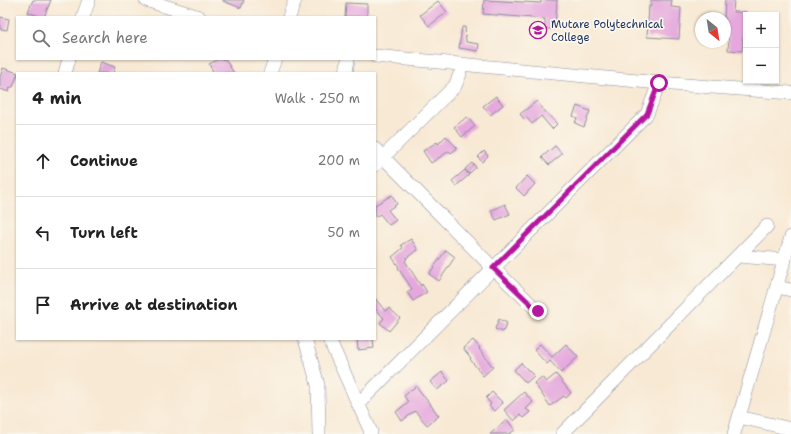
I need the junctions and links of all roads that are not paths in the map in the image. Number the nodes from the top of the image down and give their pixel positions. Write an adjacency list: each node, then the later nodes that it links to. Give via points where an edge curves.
1 (89, 0): 4 (street)
2 (146, 0): 5 (street)
3 (295, 0): 6 (street)
4 (83, 16)
5 (196, 16)
6 (289, 16)
7 (376, 56): 15 (street)
8 (69, 60): 11 (street)
9 (275, 60): 12 (street)
10 (348, 60): 13 (street)
11 (65, 72)
12 (270, 72)
13 (346, 72)
14 (460, 74): 17 (street, via 455,86)
15 (659, 83): 16 (street); 22 (street, via 647,114)
16 (791, 93)
17 (378, 157): 22 (street)
18 (767, 226): 20 (street)
19 (791, 237): 21 (street)
20 (739, 256): 21 (street); 33 (street)
21 (784, 260): 23 (street)
22 (493, 268): 25 (street); 28 (street)
23 (777, 287): 24 (street); 29 (street)
24 (791, 290)
25 (538, 311)
26 (305, 340): 32 (street, via 318,385)
27 (329, 340): 28 (street)
28 (358, 404): 31 (street)
29 (739, 418): 30 (street); 34 (street)
30 (791, 429)
31 (372, 433)
32 (319, 434)
33 (562, 434)
34 (734, 434)

